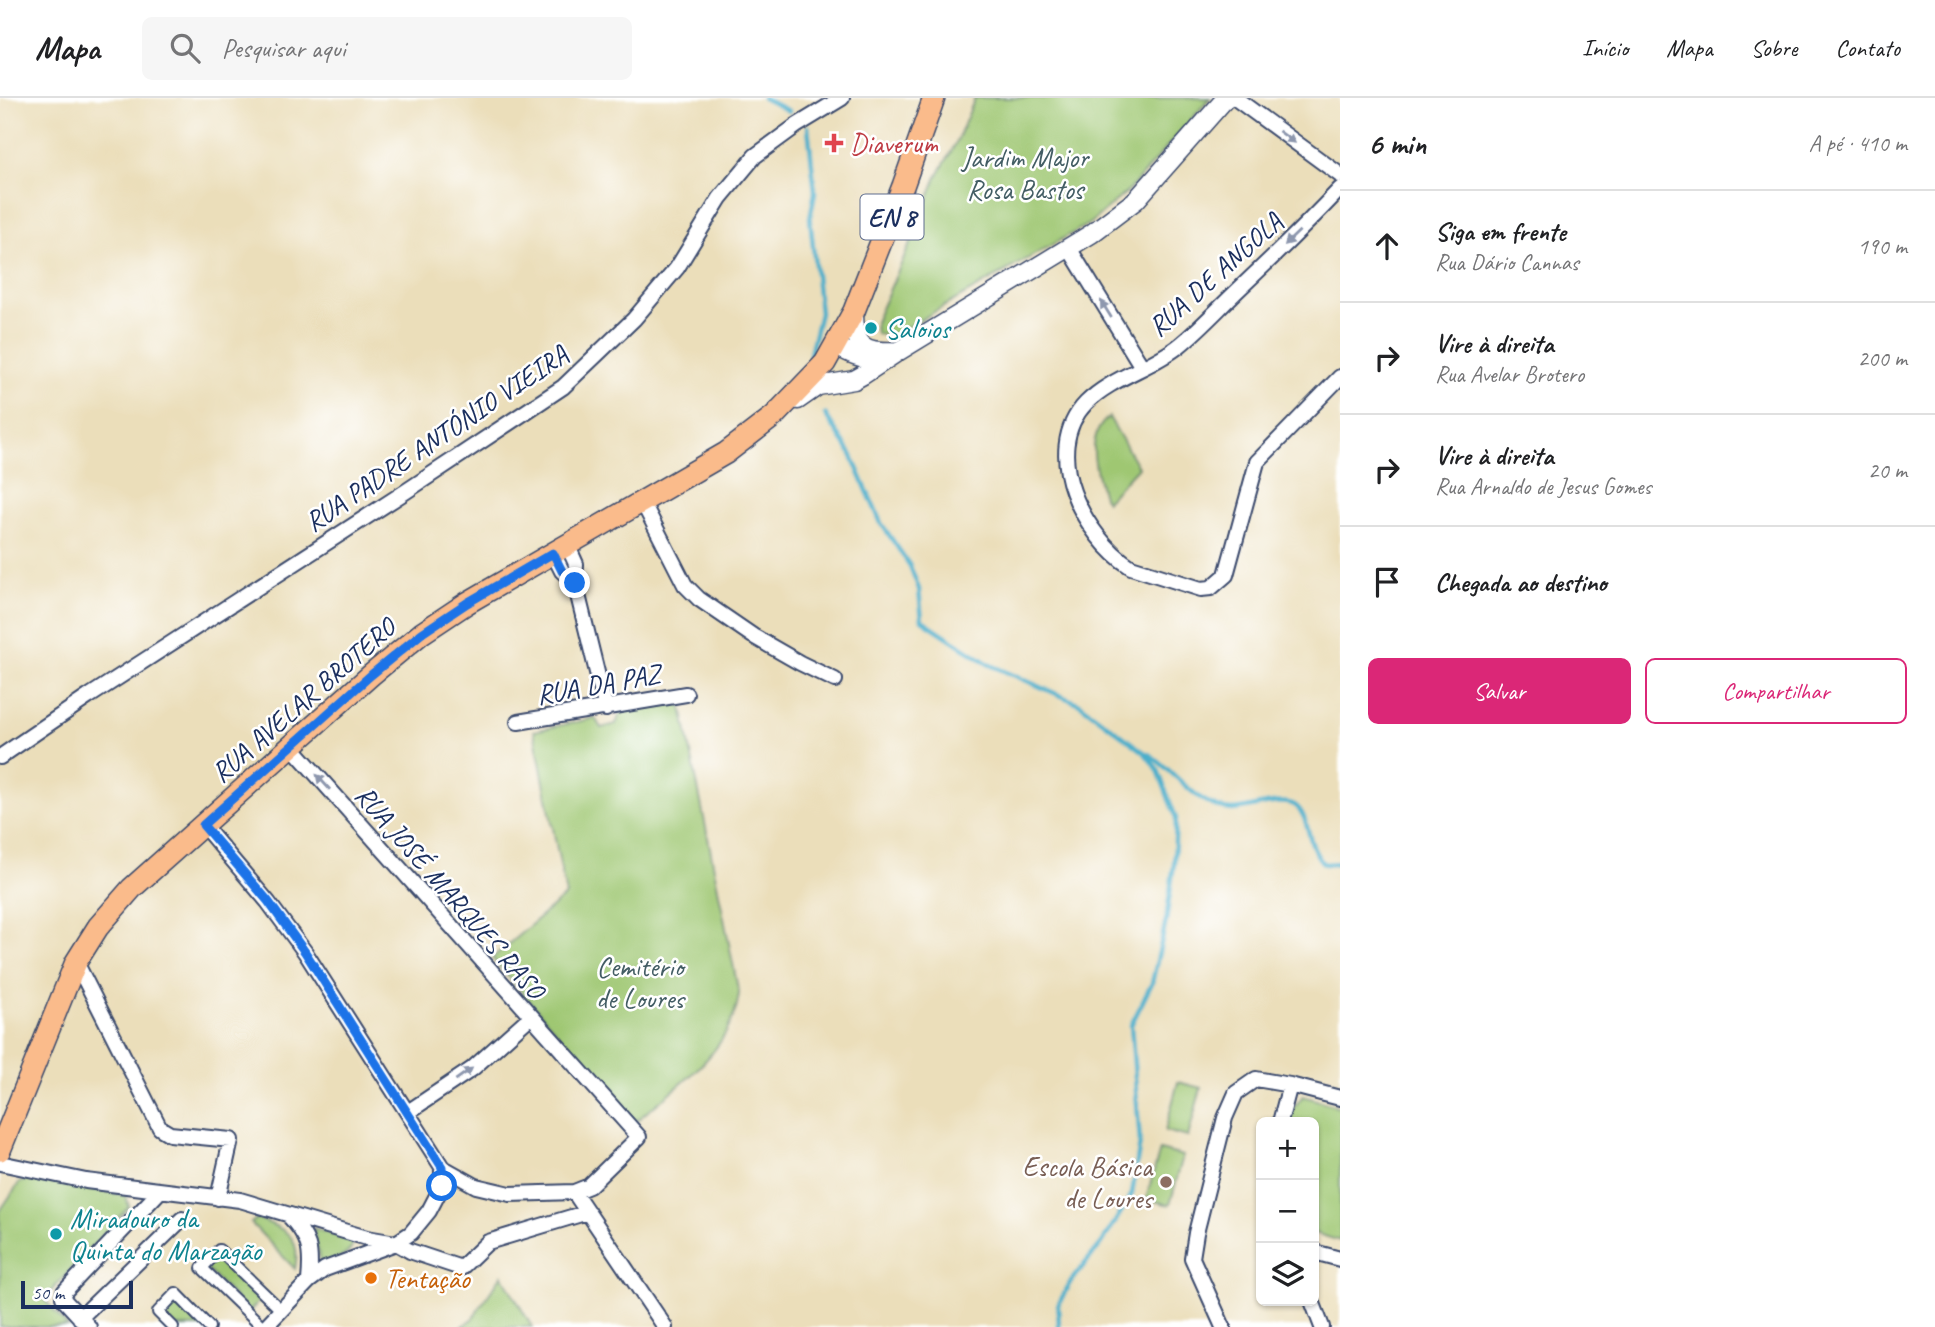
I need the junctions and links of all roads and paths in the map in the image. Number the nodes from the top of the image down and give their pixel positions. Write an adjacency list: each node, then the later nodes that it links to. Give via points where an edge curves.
1 (842, 98): 24 (street, RUA PADRE ANTÓNIO VIEIRA, via 755,156 720,198 677,268 634,319 563,387)
2 (934, 98): 6 (main road, EN 8)
3 (944, 98): 6 (main road)
4 (1226, 98): 9 (street, via 1136,200)
5 (1235, 98): 7 (street, one-way to 7)
6 (927, 123): 10 (main road, EN 8)
7 (1340, 175)
8 (1340, 189): 13 (street, RUA DE ANGOLA, one-way to 13, via 1179,346)
9 (1069, 248): 11 (street); 13 (street, one-way to 9)
10 (854, 311): 11 (street, via 854,331 862,345 873,352); 12 (main road, EN 8)
11 (899, 351): 12 (street, via 876,360); 14 (street)
12 (830, 355): 14 (street, via 846,372); 16 (main road, EN 8)
13 (1142, 367): 15 (street, RUA DE ANGOLA, via 1098,392 1074,419 1066,461 1072,489 1086,521 1123,562 1201,589 1211,588 1226,575 1257,462)
14 (863, 375): 16 (street, via 818,386)
15 (1340, 377)
16 (774, 416): 17 (main road, RUA AVELAR BROTERO / EN 8, via 726,453)
17 (642, 501): 18 (main road, RUA AVELAR BROTERO / EN 8); 19 (street, via 685,585 699,599 753,636)
18 (560, 548): 21 (street, via 562,571 575,583); 23 (main road, RUA AVELAR BROTERO / EN 8, via 422,633)
19 (835, 680)
20 (686, 694): 21 (street, RUA DA PAZ)
21 (606, 709): 22 (street, RUA DA PAZ)
22 (518, 722)
23 (291, 746): 25 (main road, RUA AVELAR BROTERO / EN 8); 27 (street, RUA JOSÉ MARQUES RASO, one-way to 23)
24 (0, 757)
25 (203, 825): 26 (main road, RUA AVELAR BROTERO / EN 8, via 132,888 98,927); 30 (street, via 305,952)
26 (76, 962): 32 (main road, RUA AVELAR BROTERO / EN 8); 37 (street, via 160,1128 170,1134 231,1140)
27 (531, 1016): 30 (street, RUA JOSÉ MARQUES RASO, one-way to 27, via 472,1069); 36 (street, via 639,1137 589,1186)
28 (1290, 1085): 29 (street); 31 (street); 52 (street, via 1256,1079 1236,1093 1224,1118 1192,1258)
29 (1340, 1098)
30 (408, 1112): 34 (street)
31 (1281, 1117)
32 (0, 1150)
33 (0, 1163): 35 (street)
34 (442, 1167): 36 (street, via 477,1186 510,1194); 41 (street, via 442,1186 429,1211)
35 (160, 1191): 37 (street); 47 (street, via 64,1292 63,1297)
36 (574, 1192): 38 (street)
37 (218, 1198): 39 (street)
38 (588, 1212): 41 (street, via 488,1242 461,1268); 51 (street)
39 (288, 1213): 41 (street); 44 (street, via 310,1244)
40 (181, 1219): 47 (street)
41 (396, 1243): 44 (street, via 325,1269)
42 (1319, 1253): 43 (street)
43 (1340, 1259)
44 (309, 1281): 46 (street)
45 (1314, 1306): 53 (street)
46 (282, 1310): 50 (street); 50 (street, via 219,1251 202,1268)
47 (84, 1322)
48 (173, 1327): 49 (street, via 158,1312 176,1293)
49 (209, 1327)
50 (264, 1327)
51 (666, 1327)
52 (1223, 1327)
53 (1322, 1327)

